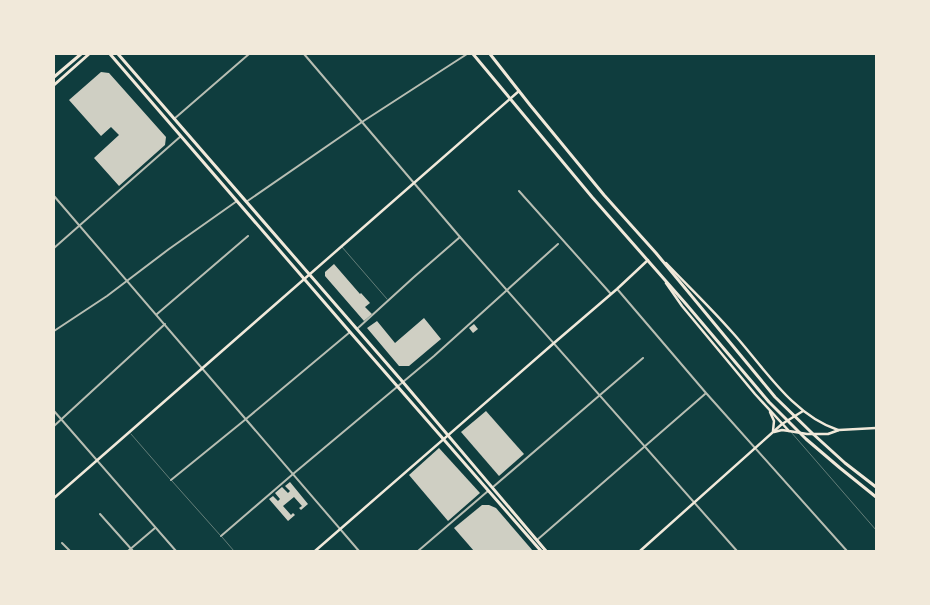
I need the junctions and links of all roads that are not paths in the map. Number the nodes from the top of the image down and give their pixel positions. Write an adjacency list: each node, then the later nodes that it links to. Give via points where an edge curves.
1 (81, 54): 10 (main road)
2 (89, 54): 11 (main road)
3 (110, 54): 16 (main road)
4 (118, 54): 14 (main road)
5 (249, 54): 14 (street)
6 (304, 54): 15 (street)
7 (467, 54): 15 (street)
8 (473, 54): 13 (main road)
9 (490, 54): 12 (main road)
10 (54, 78)
11 (54, 85)
12 (519, 90): 13 (main road); 28 (main road)
13 (510, 98): 17 (main road); 29 (main road)
14 (174, 119): 21 (main road)
15 (362, 122): 17 (street); 21 (street)
16 (181, 136): 20 (main road); 22 (street)
17 (414, 182): 24 (street); 26 (main road)
18 (519, 191): 36 (street)
19 (54, 196): 22 (street)
20 (237, 201): 32 (main road); 33 (street)
21 (246, 202): 31 (main road)
22 (80, 225): 27 (street); 33 (street)
23 (248, 236): 38 (street)
24 (460, 237): 35 (street); 37 (street)
25 (558, 244): 35 (street)
26 (342, 246): 31 (main road); 37 (lane)
27 (54, 248)
28 (656, 253): 52 (main road); 69 (main road, via 775,397 812,434)
29 (648, 260): 30 (main road); 34 (main road)
30 (656, 269): 50 (main road, via 682,306); 72 (main road, via 769,402 806,439)
31 (309, 275): 32 (main road); 40 (main road)
32 (304, 279): 42 (main road); 45 (main road)
33 (128, 281): 38 (street); 41 (street)
34 (617, 289): 36 (main road); 48 (street)
35 (507, 290): 43 (street); 46 (street)
36 (611, 294): 43 (main road)
37 (388, 300): 40 (street)
38 (157, 315): 39 (street)
39 (164, 324): 45 (street); 53 (street)
40 (357, 329): 46 (main road)
41 (54, 331)
42 (350, 332): 47 (main road); 54 (street)
43 (554, 343): 49 (street); 62 (main road)
44 (643, 358): 49 (street)
45 (202, 368): 54 (street); 60 (main road)
46 (402, 382): 47 (street); 62 (main road)
47 (398, 386): 63 (main road); 67 (street)
48 (706, 393): 64 (street); 65 (street)
49 (599, 395): 64 (street); 70 (street)
50 (767, 407): 55 (main road); 61 (main road, via 774,421)
51 (54, 411): 53 (street)
52 (803, 411): 55 (main road); 58 (main road, via 825,426)
53 (61, 420): 56 (street); 66 (street)
54 (246, 420): 67 (street); 68 (street)
55 (782, 424): 59 (main road); 61 (main road)
56 (54, 426)
57 (876, 428): 58 (main road)
58 (839, 430): 59 (main road, via 828,434)
59 (790, 431): 61 (main road); 78 (lane)
60 (129, 432): 66 (main road); 68 (lane)
61 (773, 432): 65 (main road)
62 (449, 436): 63 (main road); 70 (main road)
63 (443, 440): 71 (main road); 77 (main road)
64 (644, 446): 74 (street); 80 (street)
65 (756, 448): 74 (main road); 93 (street)
66 (97, 460): 73 (main road); 76 (street)
67 (293, 474): 77 (street); 79 (street)
68 (171, 480): 79 (lane)
69 (876, 487)
70 (492, 488): 71 (street); 80 (main road)
71 (488, 491): 88 (street); 89 (main road)
72 (876, 497)
73 (54, 498)
74 (694, 503): 91 (main road); 92 (street)
75 (100, 514): 83 (street)
76 (155, 528): 83 (street); 84 (street)
77 (340, 530): 86 (main road); 87 (street)
78 (876, 530)
79 (221, 536): 85 (lane)
80 (537, 540): 90 (main road)
81 (62, 543): 82 (street)
82 (70, 551)
83 (131, 551)
84 (176, 551)
85 (234, 551)
86 (315, 551)
87 (359, 551)
88 (418, 551)
89 (541, 551)
90 (546, 551)
91 (640, 551)
92 (737, 551)
93 (847, 551)

